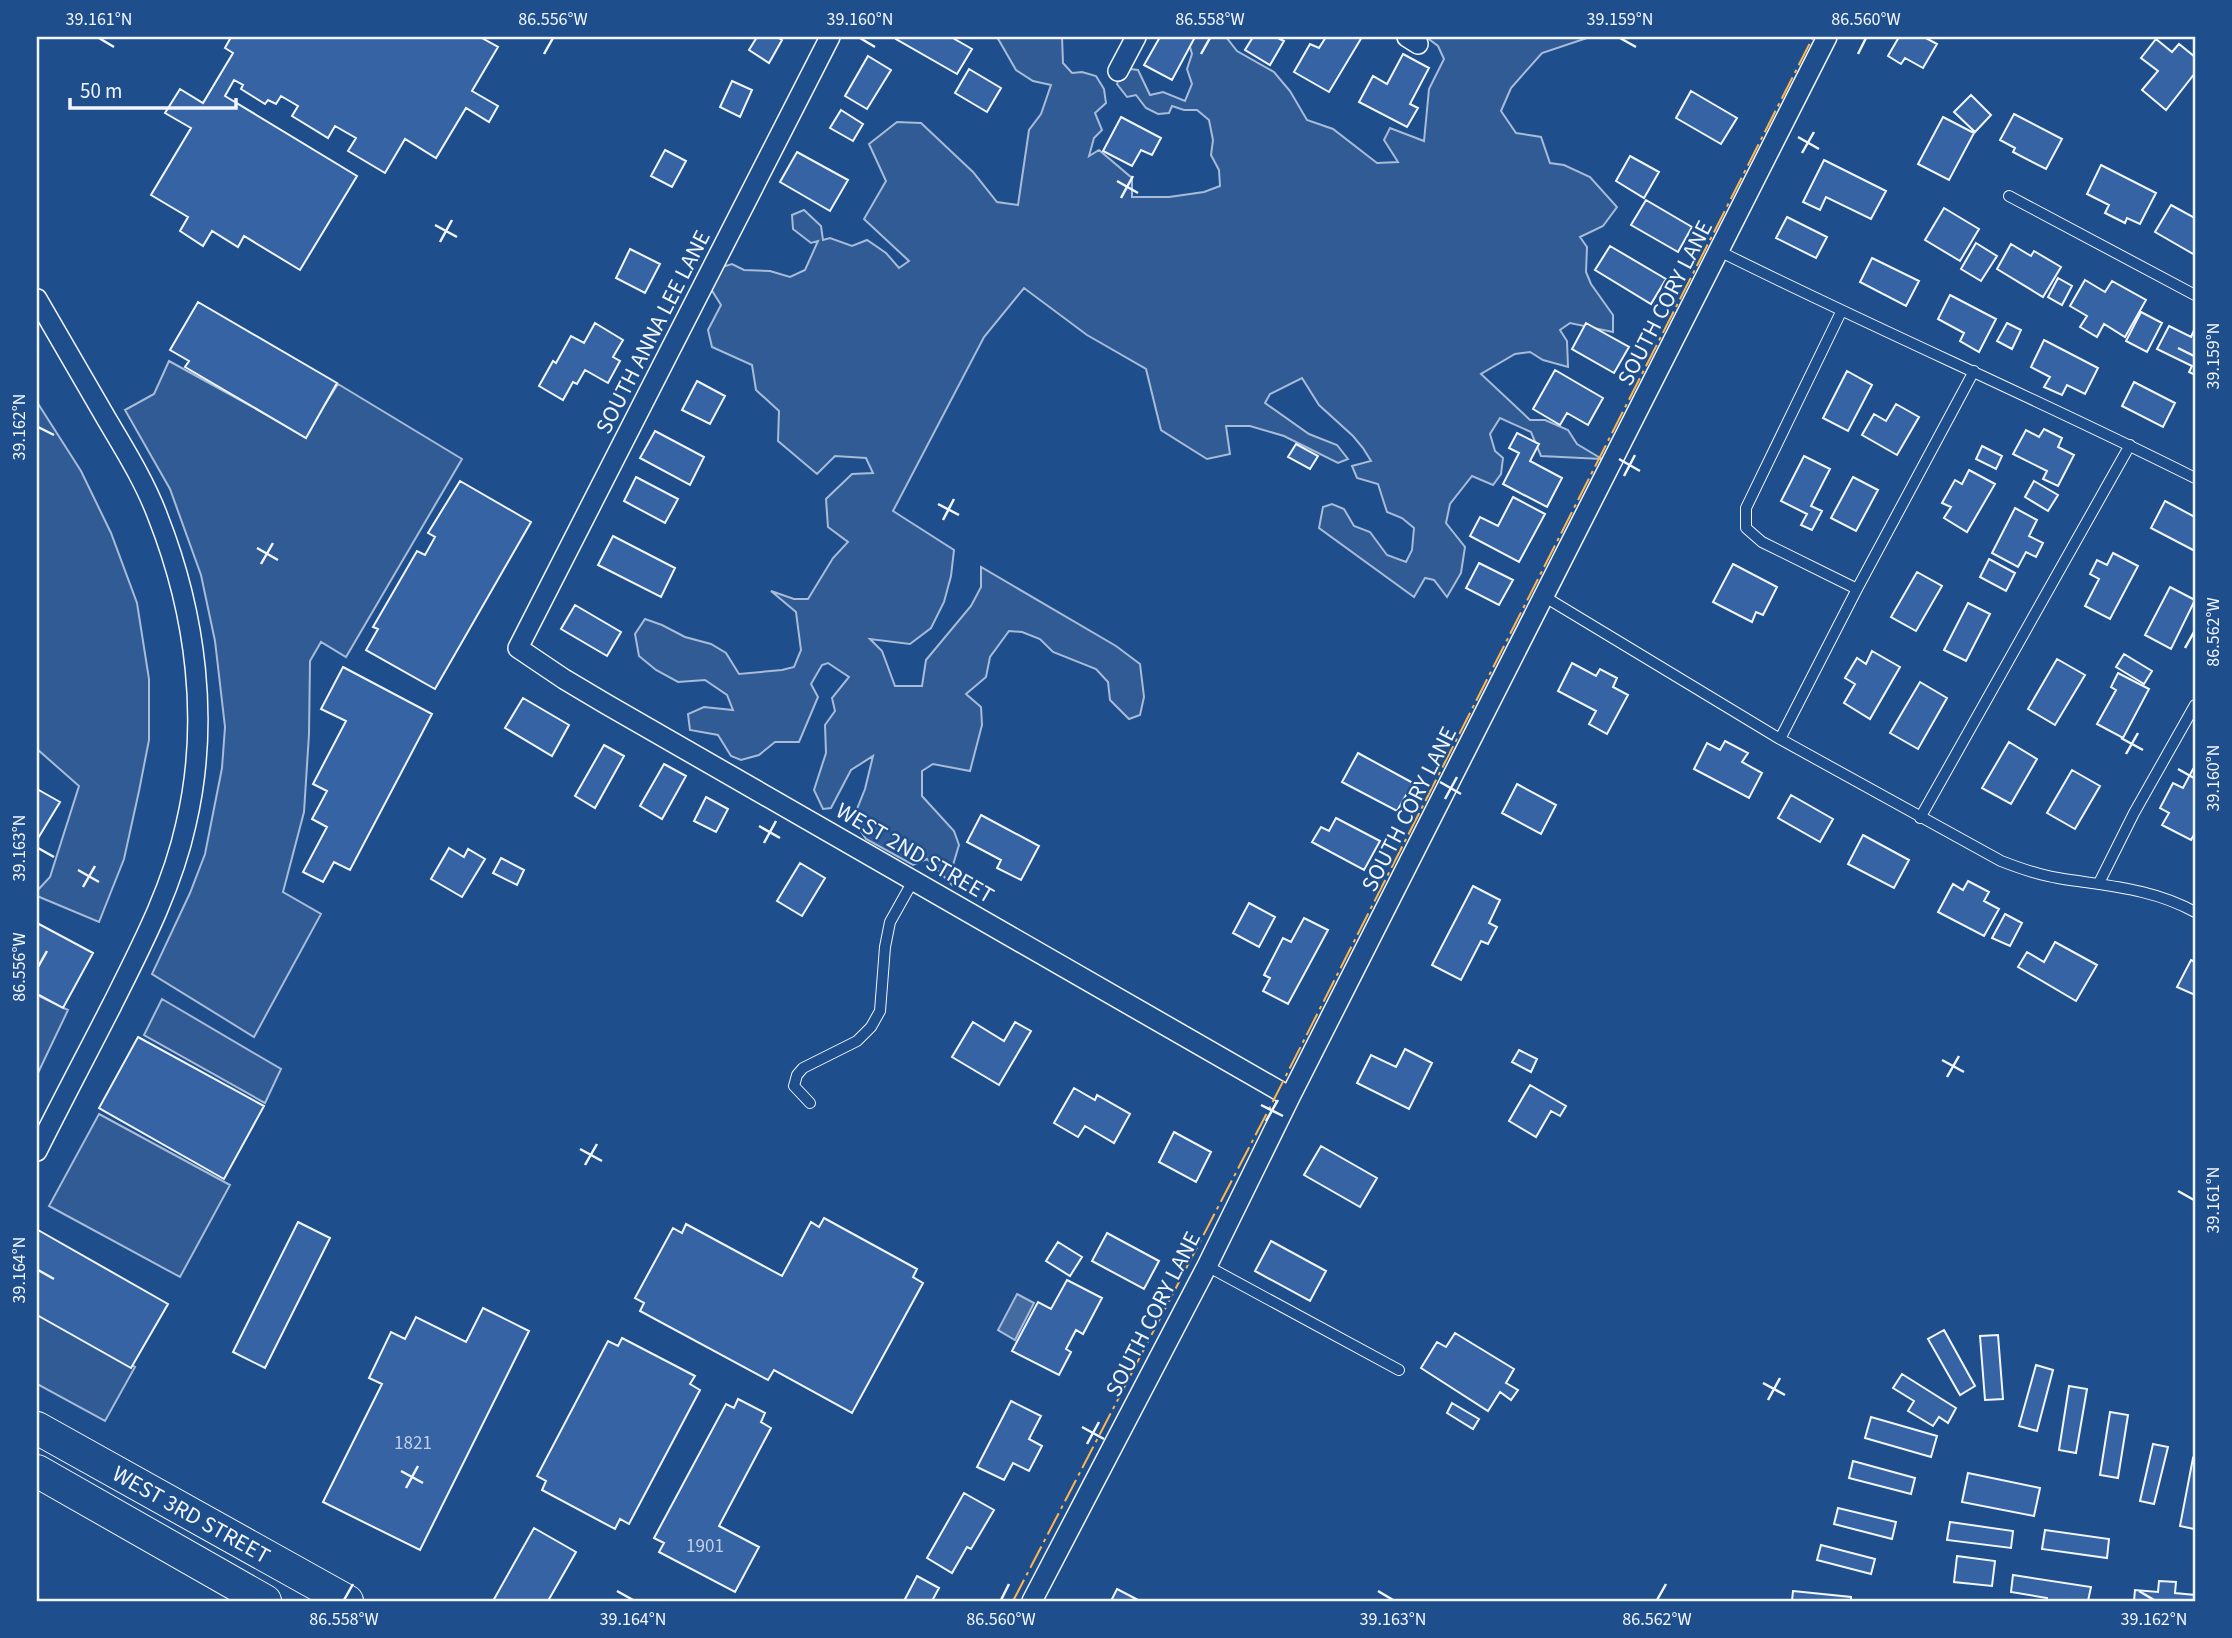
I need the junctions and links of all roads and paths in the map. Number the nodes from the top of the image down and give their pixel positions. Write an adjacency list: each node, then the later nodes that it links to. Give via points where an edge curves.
1 (830, 37): 15 (street, SOUTH ANNA LEE LANE)
2 (1136, 37): 4 (street)
3 (1827, 37): 6 (street, SOUTH CORY LANE)
4 (1118, 71)
5 (2009, 196): 7 (lane)
6 (1719, 251): 9 (lane); 14 (street, SOUTH CORY LANE)
7 (2195, 295)
8 (37, 299): 24 (street, via 158,516 187,614 198,726 195,779 170,878)
9 (1841, 312): 10 (lane); 13 (lane, via 1746,508 1745,528 1762,542)
10 (1974, 371): 11 (lane); 13 (lane)
11 (2130, 445): 12 (lane); 18 (lane)
12 (2195, 478)
13 (1857, 589): 17 (lane)
14 (1545, 597): 17 (lane); 22 (street, SOUTH CORY LANE)
15 (518, 648): 19 (street, WEST 2ND STREET, via 564,680)
16 (2195, 705): 20 (lane)
17 (1780, 739): 18 (lane)
18 (1920, 818): 20 (lane, via 2028,871)
19 (913, 881): 22 (street, WEST 2ND STREET); 23 (lane, via 890,922 880,1012 857,1041 797,1075 794,1086)
20 (2099, 883): 21 (lane, via 2158,895)
21 (2195, 912)
22 (1290, 1097): 25 (street, SOUTH CORY LANE)
23 (810, 1103)
24 (37, 1152)
25 (1207, 1266): 26 (lane); 31 (street, SOUTH CORY LANE)
26 (1399, 1370)
27 (37, 1428): 30 (main road, WEST 3RD STREET)
28 (37, 1471): 29 (main road, WEST 3RD STREET)
29 (265, 1601)
30 (346, 1601)
31 (1032, 1601)

